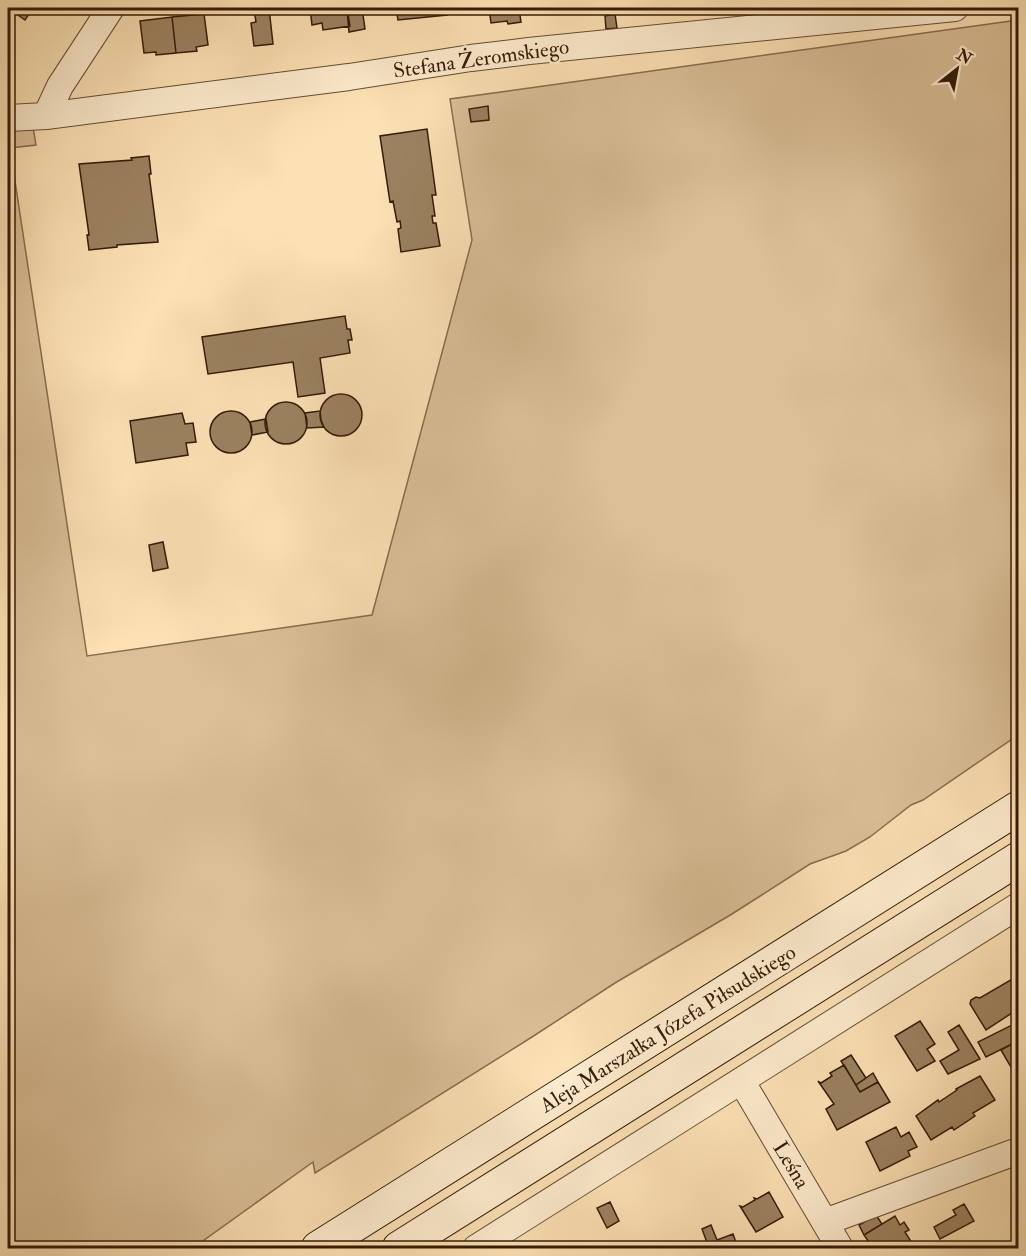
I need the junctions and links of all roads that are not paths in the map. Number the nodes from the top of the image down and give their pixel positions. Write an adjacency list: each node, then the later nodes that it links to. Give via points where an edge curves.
1 (111, 8): 3 (street, via 60,86)
2 (955, 8): 3 (street, Stefana Żeromskiego, via 483,57)
3 (46, 116): 4 (street, Stefana Żeromskiego)
4 (8, 118)
5 (1018, 808): 11 (main road, Aleja Marszałka Józefa Piłsudskiego)
6 (1018, 858): 12 (main road, Aleja Marszałka Józefa Piłsudskiego)
7 (1018, 906): 8 (street)
8 (742, 1082): 10 (street, Leśna); 13 (street)
9 (1018, 1151): 10 (street)
10 (825, 1222): 14 (street, Leśna)
11 (318, 1248)
12 (399, 1248)
13 (476, 1248)
14 (840, 1248)

